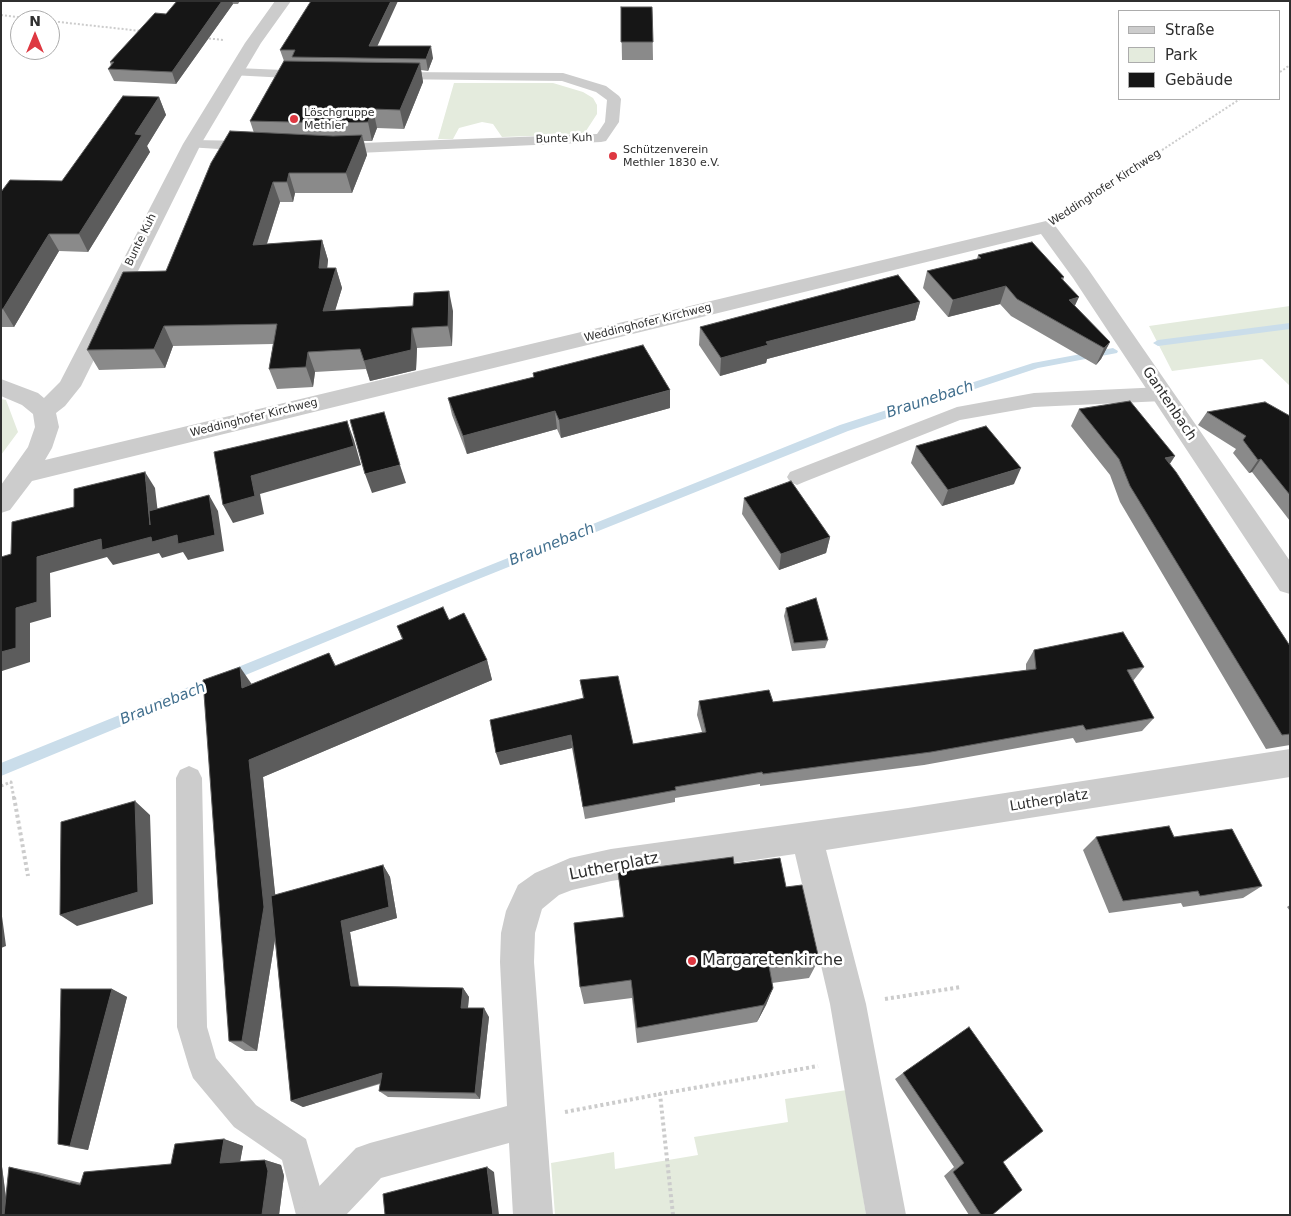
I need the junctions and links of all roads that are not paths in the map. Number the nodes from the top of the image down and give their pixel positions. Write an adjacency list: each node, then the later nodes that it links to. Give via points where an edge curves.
1 (283, 1): 2 (street, Bunte Kuh)
2 (236, 72): 3 (lane); 5 (street, Bunte Kuh)
3 (321, 75)
4 (378, 76): 7 (lane, Bunte Kuh, via 563,77 601,89 614,99 612,122 601,138)
5 (192, 144): 6 (lane); 11 (street, Bunte Kuh, via 69,386)
6 (270, 146)
7 (319, 148)
8 (1046, 227): 10 (street, Gantenbach); 12 (street, Weddinghofer Kirchweg)
9 (1, 387): 11 (street, via 30,399)
10 (1163, 394): 13 (lane, via 1034,400 957,414); 15 (street, Gantenbach)
11 (44, 411): 12 (street, via 47,427 40,448)
12 (24, 474): 14 (street)
13 (797, 477)
14 (1, 503)
15 (1290, 583)
16 (1290, 763): 18 (street, Lutherplatz)
17 (190, 778): 20 (lane, via 192,1026 204,1066 245,1116 295,1150)
18 (807, 837): 19 (street, Lutherplatz, via 570,874 547,884 530,897 518,933 517,962); 23 (street, via 848,1004)
19 (526, 1120): 21 (street, via 370,1162); 22 (street, Lutherplatz)
20 (312, 1215)
21 (319, 1215)
22 (533, 1215)
23 (886, 1215)

